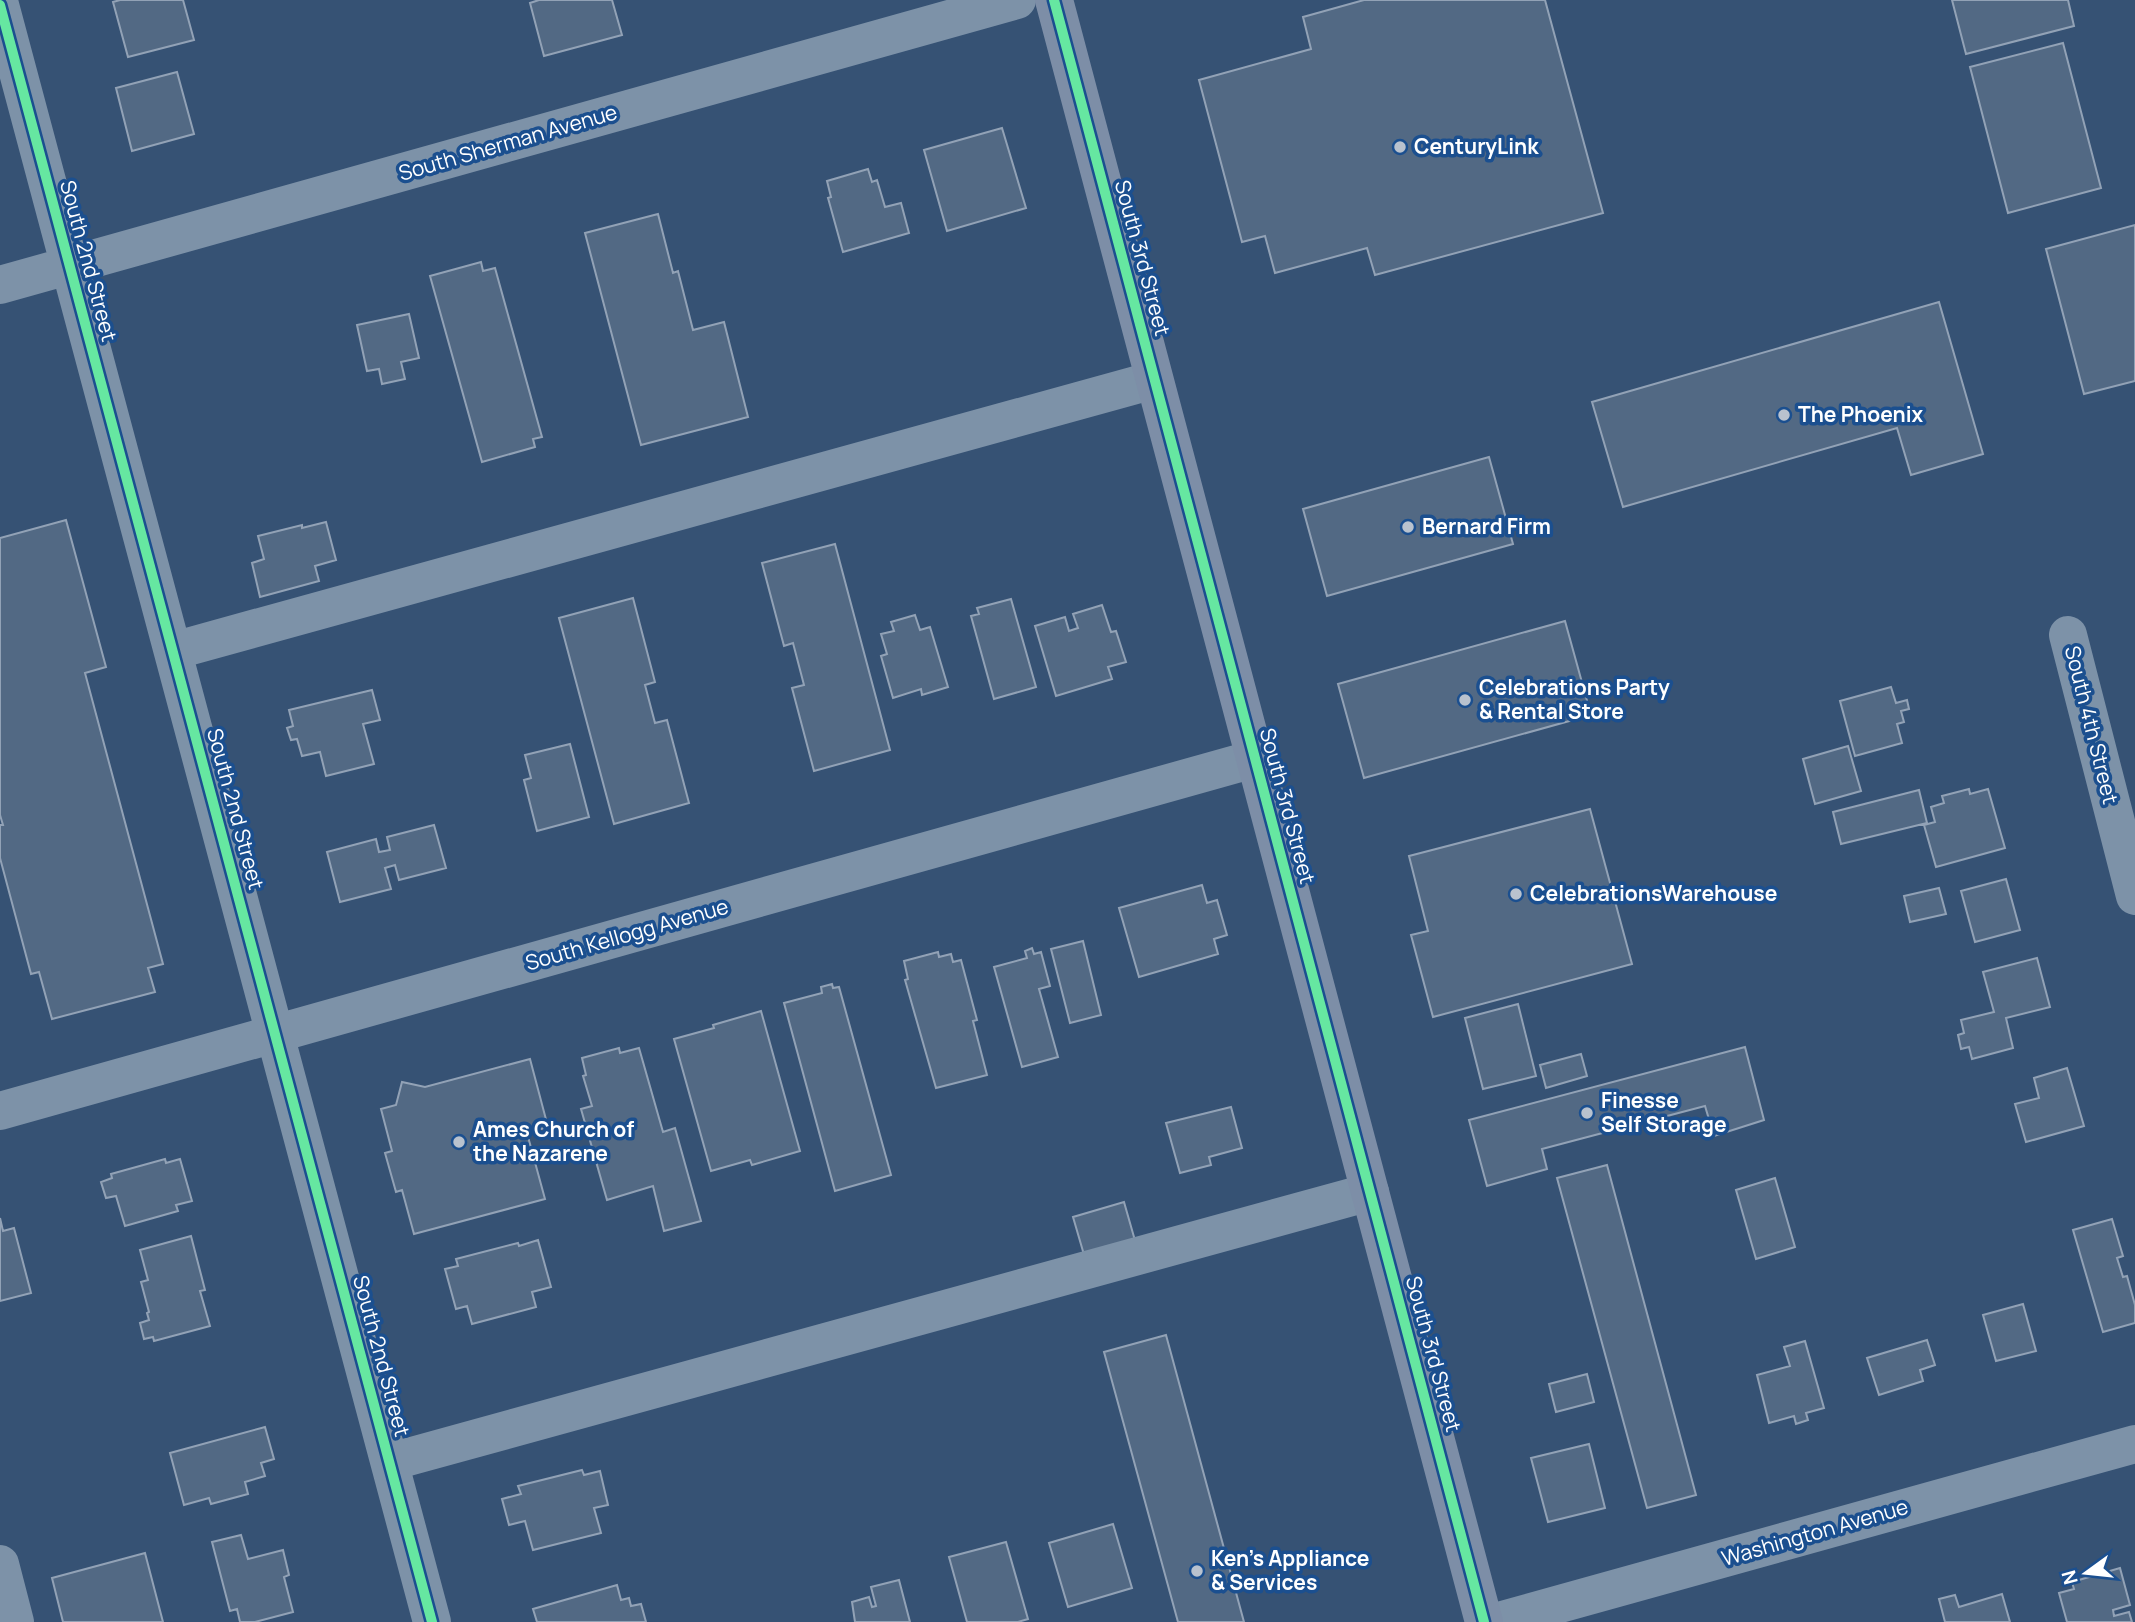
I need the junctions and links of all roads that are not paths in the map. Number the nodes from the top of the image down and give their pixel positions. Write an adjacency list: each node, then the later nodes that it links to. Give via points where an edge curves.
1 (1017, 0): 4 (street, South Sherman Avenue)
2 (1054, 0): 6 (main road, South 3rd Street)
3 (0, 5): 4 (street, South 2nd Street)
4 (70, 266): 5 (street, South Sherman Avenue); 8 (street, South 2nd Street)
5 (0, 285)
6 (1154, 380): 8 (street); 9 (main road, South 3rd Street)
7 (2068, 635): 10 (street, South 4th Street)
8 (173, 651): 11 (street, South 2nd Street)
9 (1254, 759): 11 (street, South Kellogg Avenue); 13 (main road, South 3rd Street)
10 (2135, 896)
11 (276, 1034): 12 (street, South Kellogg Avenue); 15 (street, South 2nd Street)
12 (0, 1111)
13 (1370, 1192): 15 (street); 19 (main road, South 3rd Street)
14 (2135, 1444): 20 (street, Washington Avenue)
15 (390, 1462): 18 (street, South 2nd Street)
16 (0, 1564): 17 (street)
17 (15, 1622)
18 (432, 1622)
19 (1484, 1622)
20 (1495, 1622)

